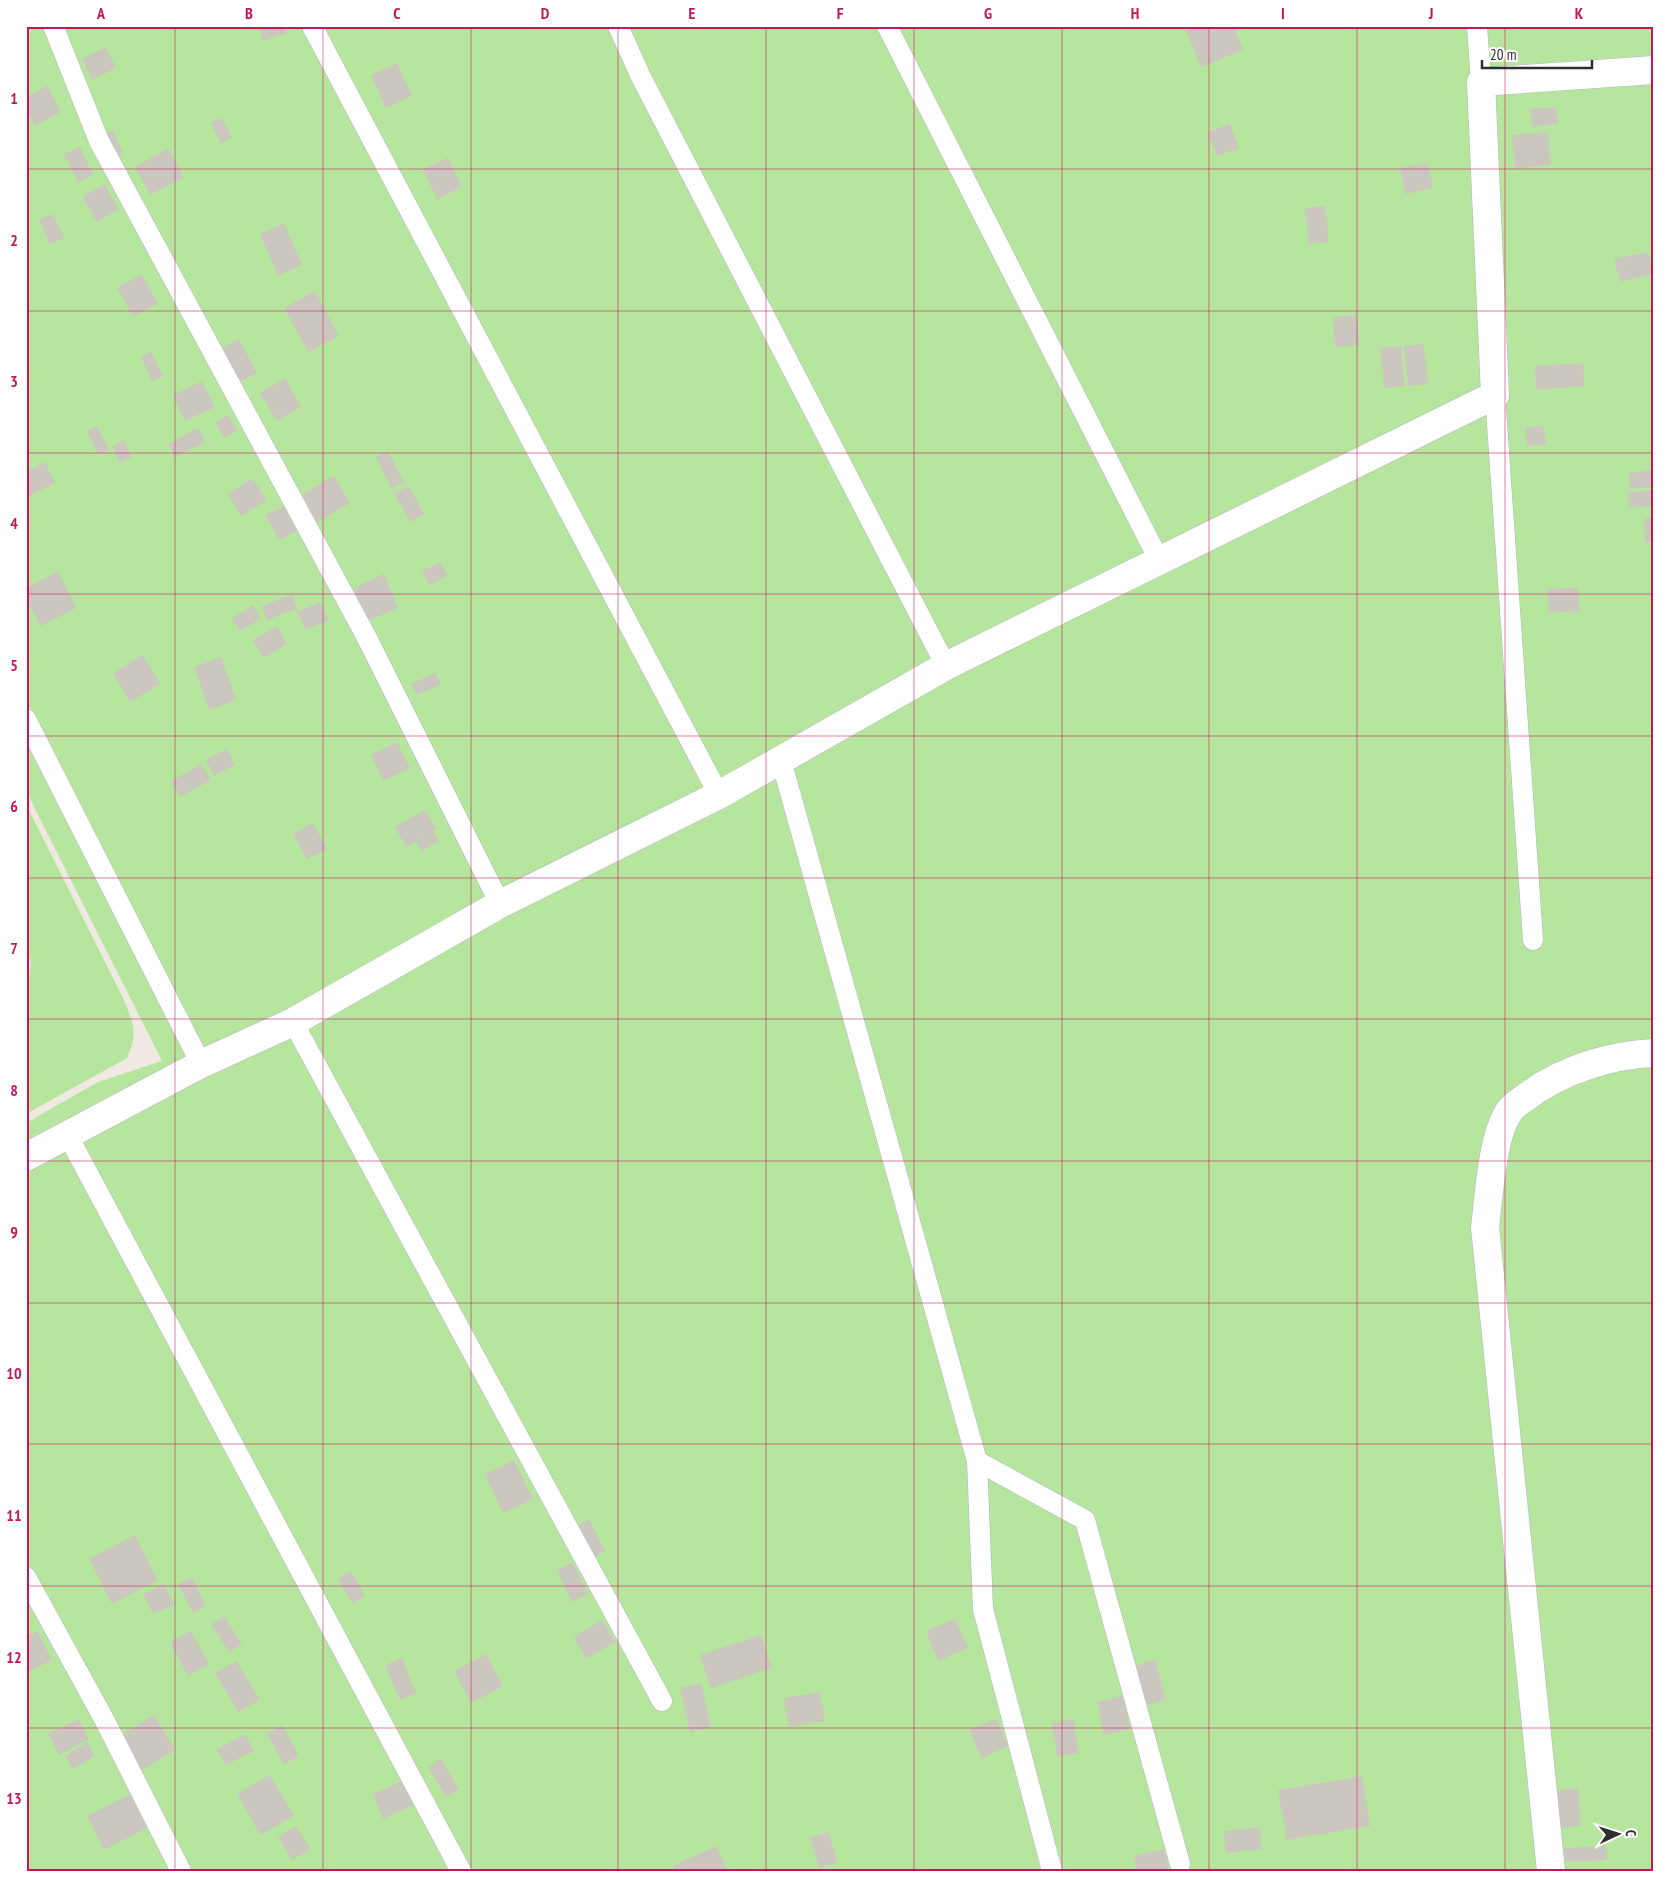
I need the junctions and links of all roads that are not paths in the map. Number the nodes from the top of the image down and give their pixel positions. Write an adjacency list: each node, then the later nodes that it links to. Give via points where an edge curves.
1 (312, 26): 13 (lane)
2 (618, 26): 10 (lane)
3 (887, 26): 9 (lane)
4 (1477, 26): 7 (lane)
5 (54, 28): 14 (lane, via 99,141 367,638)
6 (1654, 70): 7 (street)
7 (1481, 82): 8 (street)
8 (1495, 395): 9 (street); 15 (lane)
9 (1159, 560): 10 (street)
10 (946, 666): 12 (street)
11 (26, 719): 18 (lane)
12 (781, 760): 13 (street); 21 (lane)
13 (719, 795): 14 (street)
14 (500, 904): 16 (street)
15 (1533, 940)
16 (293, 1022): 18 (street); 23 (lane)
17 (1654, 1053): 28 (street, via 1589,1064 1543,1084 1510,1109 1495,1145 1486,1227)
18 (201, 1064): 19 (street)
19 (66, 1134): 20 (street); 26 (lane)
20 (26, 1157)
21 (976, 1461): 24 (lane, via 1085,1520); 27 (lane, via 983,1609)
22 (26, 1577): 25 (lane, via 104,1719)
23 (662, 1701)
24 (1180, 1864)
25 (181, 1871)
26 (461, 1871)
27 (1052, 1871)
28 (1550, 1871)

